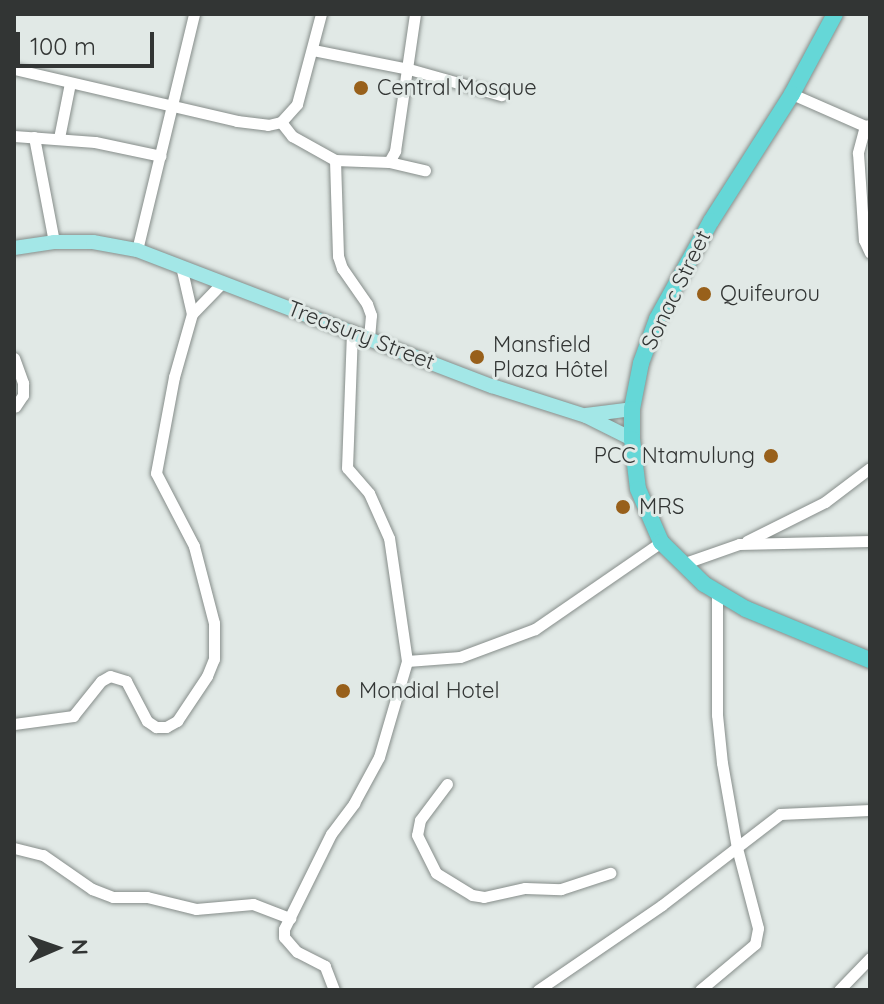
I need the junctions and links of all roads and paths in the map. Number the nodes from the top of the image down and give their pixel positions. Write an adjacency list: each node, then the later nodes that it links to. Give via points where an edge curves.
1 (194, 14): 11 (street)
2 (321, 14): 5 (street)
3 (415, 14): 7 (street)
4 (835, 14): 9 (highway, Sonac Street)
5 (313, 50): 7 (street); 12 (street, via 297,104)
6 (14, 69): 8 (street)
7 (409, 69): 10 (street); 19 (street)
8 (70, 83): 11 (street); 16 (street)
9 (792, 94): 13 (street); 32 (highway, Sonac Street, via 711,221 657,319)
10 (501, 95)
11 (174, 107): 12 (street, via 237,121); 17 (street)
12 (281, 122): 18 (street, via 292,136)
13 (867, 126): 24 (street, via 858,153 858,176)
14 (14, 136): 15 (street)
15 (34, 137): 16 (street); 21 (street)
16 (59, 138): 17 (street)
17 (161, 156): 23 (street)
18 (335, 160): 19 (street); 29 (street, via 338,256 367,304)
19 (389, 162): 20 (street)
20 (425, 170)
21 (54, 242): 22 (main road, Treasury Street); 23 (main road, Treasury Street)
22 (14, 248)
23 (137, 250): 25 (main road, Treasury Street)
24 (870, 253)
25 (181, 266): 26 (main road, Treasury Street); 27 (street)
26 (223, 282): 27 (street); 28 (main road, Treasury Street)
27 (192, 314): 43 (street, via 156,473 194,546 214,623 214,659 207,676 177,721 166,727 147,721 126,681 110,676 73,716)
28 (352, 330): 29 (main road, Treasury Street); 42 (street, via 347,468 369,493 389,538)
29 (369, 336): 33 (main road, Treasury Street, via 492,386)
30 (14, 358): 31 (street, via 23,383)
31 (15, 407)
32 (632, 409): 33 (main road, Treasury Street); 34 (highway, Sonac Street)
33 (586, 416): 34 (main road, Treasury Street)
34 (632, 439): 37 (highway, Sonac Street, via 638,489)
35 (870, 468): 38 (street, via 795,520)
36 (870, 541): 38 (street)
37 (661, 542): 39 (highway, Sonac Street); 42 (street, via 535,629 460,657)
38 (739, 544): 39 (street)
39 (685, 563): 40 (highway, Sonac Street)
40 (717, 595): 41 (highway, Sonac Street); 47 (street, via 717,715)
41 (870, 660)
42 (407, 661): 49 (street, via 379,757 331,834)
43 (14, 724)
44 (447, 784): 48 (street, via 420,820 417,835 436,873 472,895 561,889)
45 (870, 810): 47 (street, via 780,814)
46 (14, 848): 49 (street, via 43,855 113,897 147,897 196,909 253,904)
47 (737, 848): 52 (street); 53 (street, via 757,937)
48 (610, 873)
49 (290, 918): 51 (street, via 284,929 287,942 325,966)
50 (870, 958): 54 (street)
51 (334, 990)
52 (538, 990)
53 (700, 990)
54 (839, 990)

